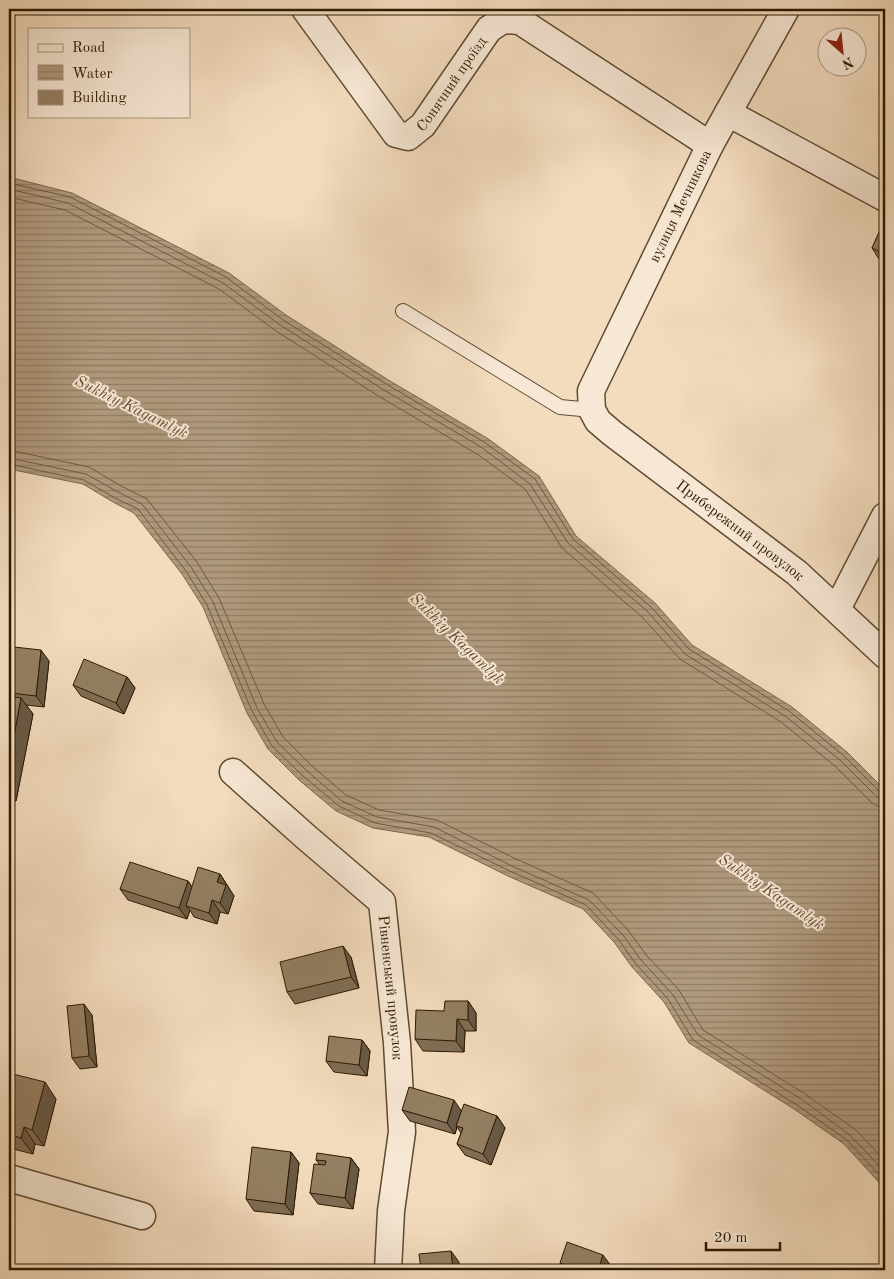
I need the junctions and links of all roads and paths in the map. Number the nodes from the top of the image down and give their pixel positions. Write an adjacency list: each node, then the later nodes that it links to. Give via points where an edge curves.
1 (305, 9): 4 (street, Сонячний проїзд, via 396,134 408,137 423,125 488,29 503,20 520,21)
2 (786, 9): 3 (street, вулиця Мечникова)
3 (728, 113): 4 (street, вулиця Мечникова); 5 (street)
4 (710, 145): 7 (street, вулиця Мечникова, via 591,391)
5 (885, 198)
6 (402, 311): 7 (lane, via 560,407)
7 (592, 410): 9 (street, Прибережний провулок, via 598,421 612,433 797,573)
8 (885, 516): 9 (street)
9 (837, 609): 10 (street, Прибережний провулок)
10 (885, 655)
11 (234, 772): 14 (street, Рівненський провулок, via 382,902 402,1132 391,1212)
12 (9, 1178): 13 (street)
13 (142, 1216)
14 (388, 1270)

